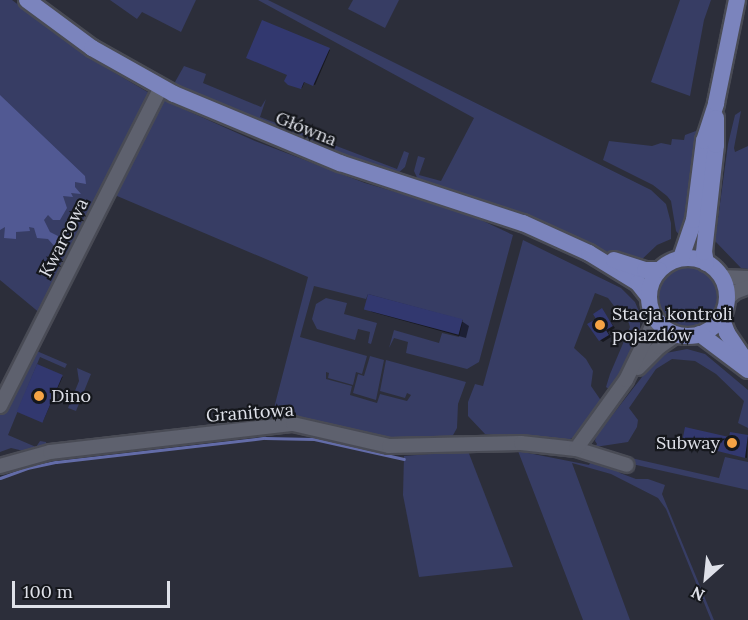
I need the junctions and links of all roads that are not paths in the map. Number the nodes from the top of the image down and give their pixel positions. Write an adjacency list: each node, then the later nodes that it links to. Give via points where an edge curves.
1 (27, 0): 3 (main road, Główna, via 93,48)
2 (736, 0): 4 (main road)
3 (161, 87): 5 (main road, Główna, via 321,156 509,218); 21 (street, Kwarcowa)
4 (716, 103): 6 (main road, via 704,141 694,220); 7 (main road)
5 (590, 253): 8 (main road, Główna, via 645,270); 12 (main road, Główna, via 638,284)
6 (681, 258): 7 (main road); 8 (main road)
7 (706, 263): 9 (main road)
8 (659, 270): 12 (main road)
9 (721, 277): 10 (street); 13 (main road)
10 (748, 278)
11 (748, 287): 13 (street)
12 (648, 296): 15 (main road)
13 (727, 299): 14 (main road)
14 (722, 317): 16 (main road); 18 (main road, via 727,333)
15 (655, 320): 17 (main road); 20 (street)
16 (700, 334): 17 (main road); 19 (main road)
17 (675, 335): 20 (street)
18 (748, 365)
19 (748, 370)
20 (626, 380): 22 (street)
21 (0, 406)
22 (576, 449): 23 (street, Granitowa); 24 (street, Granitowa, via 521,443 389,446 293,424 50,452)
23 (627, 465)
24 (0, 466)

